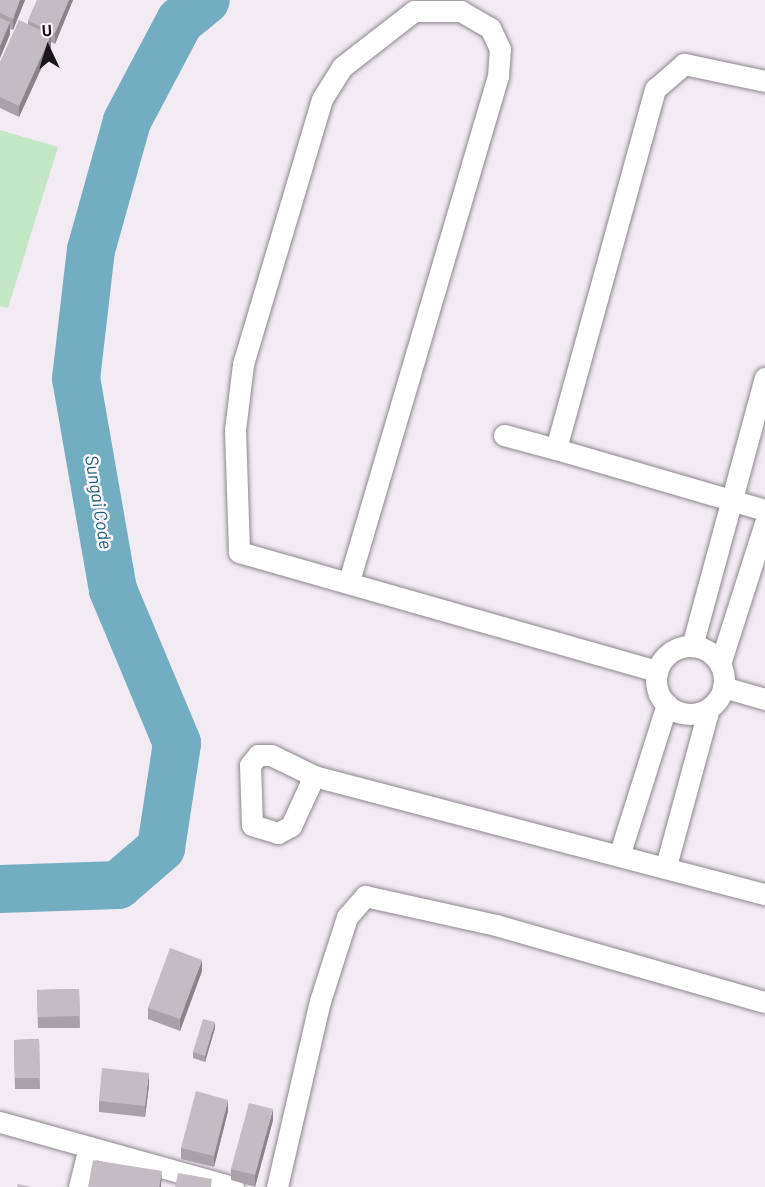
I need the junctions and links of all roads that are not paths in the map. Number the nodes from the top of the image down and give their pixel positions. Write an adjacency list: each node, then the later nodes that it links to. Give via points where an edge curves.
1 (765, 81): 4 (street, via 684,64 655,89)
2 (765, 378): 5 (street)
3 (504, 435): 4 (street)
4 (556, 449): 5 (street)
5 (731, 502): 6 (street); 9 (street)
6 (765, 510)
7 (765, 523): 10 (street)
8 (349, 581): 8 (street, via 239,552 235,430 243,364 322,99 342,67 414,11 461,11 490,28 500,49 498,76); 11 (street)
9 (692, 646): 10 (street); 11 (street, via 670,653)
10 (720, 664): 12 (street)
11 (657, 671): 14 (street)
12 (723, 687): 13 (street); 15 (street)
13 (765, 699)
14 (667, 704): 15 (street, via 688,713); 17 (street)
15 (708, 711): 18 (street)
16 (314, 776): 17 (street)
17 (620, 852): 18 (street)
18 (666, 866): 19 (street)
19 (765, 894)
20 (765, 1002): 25 (street, via 496,925 365,896 347,917 320,1001)
21 (0, 1122): 22 (street)
22 (89, 1147): 23 (street); 24 (street)
23 (79, 1187)
24 (233, 1187)
25 (277, 1187)

